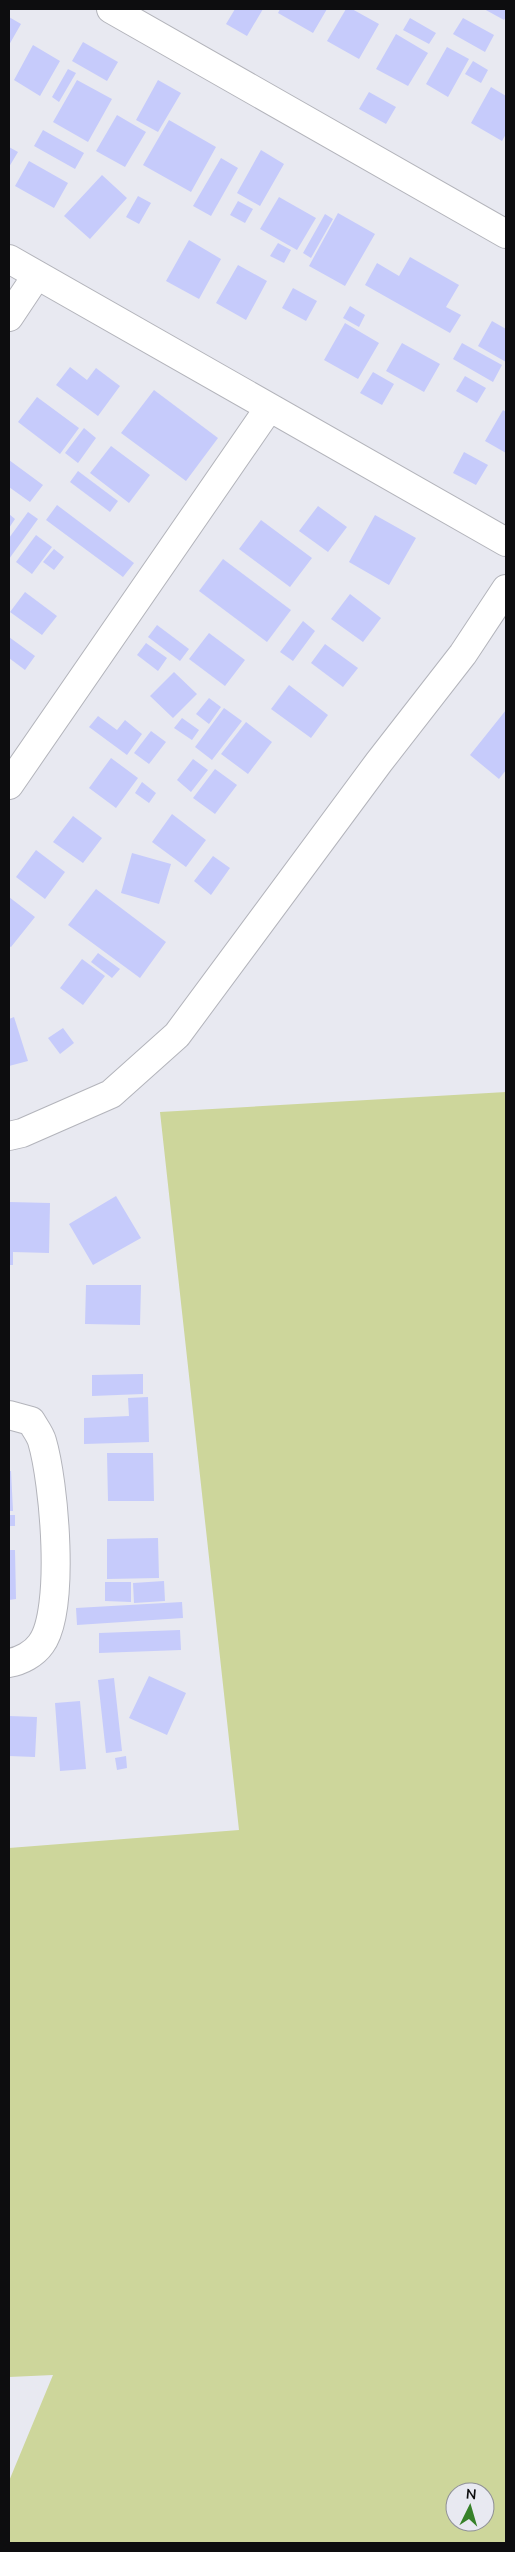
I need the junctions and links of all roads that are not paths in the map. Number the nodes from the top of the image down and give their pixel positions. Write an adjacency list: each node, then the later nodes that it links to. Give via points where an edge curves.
1 (111, 9): 2 (street)
2 (506, 234)
3 (9, 259): 4 (street)
4 (37, 275): 5 (street); 6 (street)
5 (9, 317)
6 (270, 408): 7 (street); 9 (street)
7 (506, 542)
8 (506, 589): 10 (street, via 463,654 177,1035 111,1094)
9 (9, 785)
10 (9, 1136)
11 (9, 1415): 12 (street, via 31,1421 42,1440 48,1472 56,1573 51,1618 42,1643 32,1654)
12 (9, 1662)

